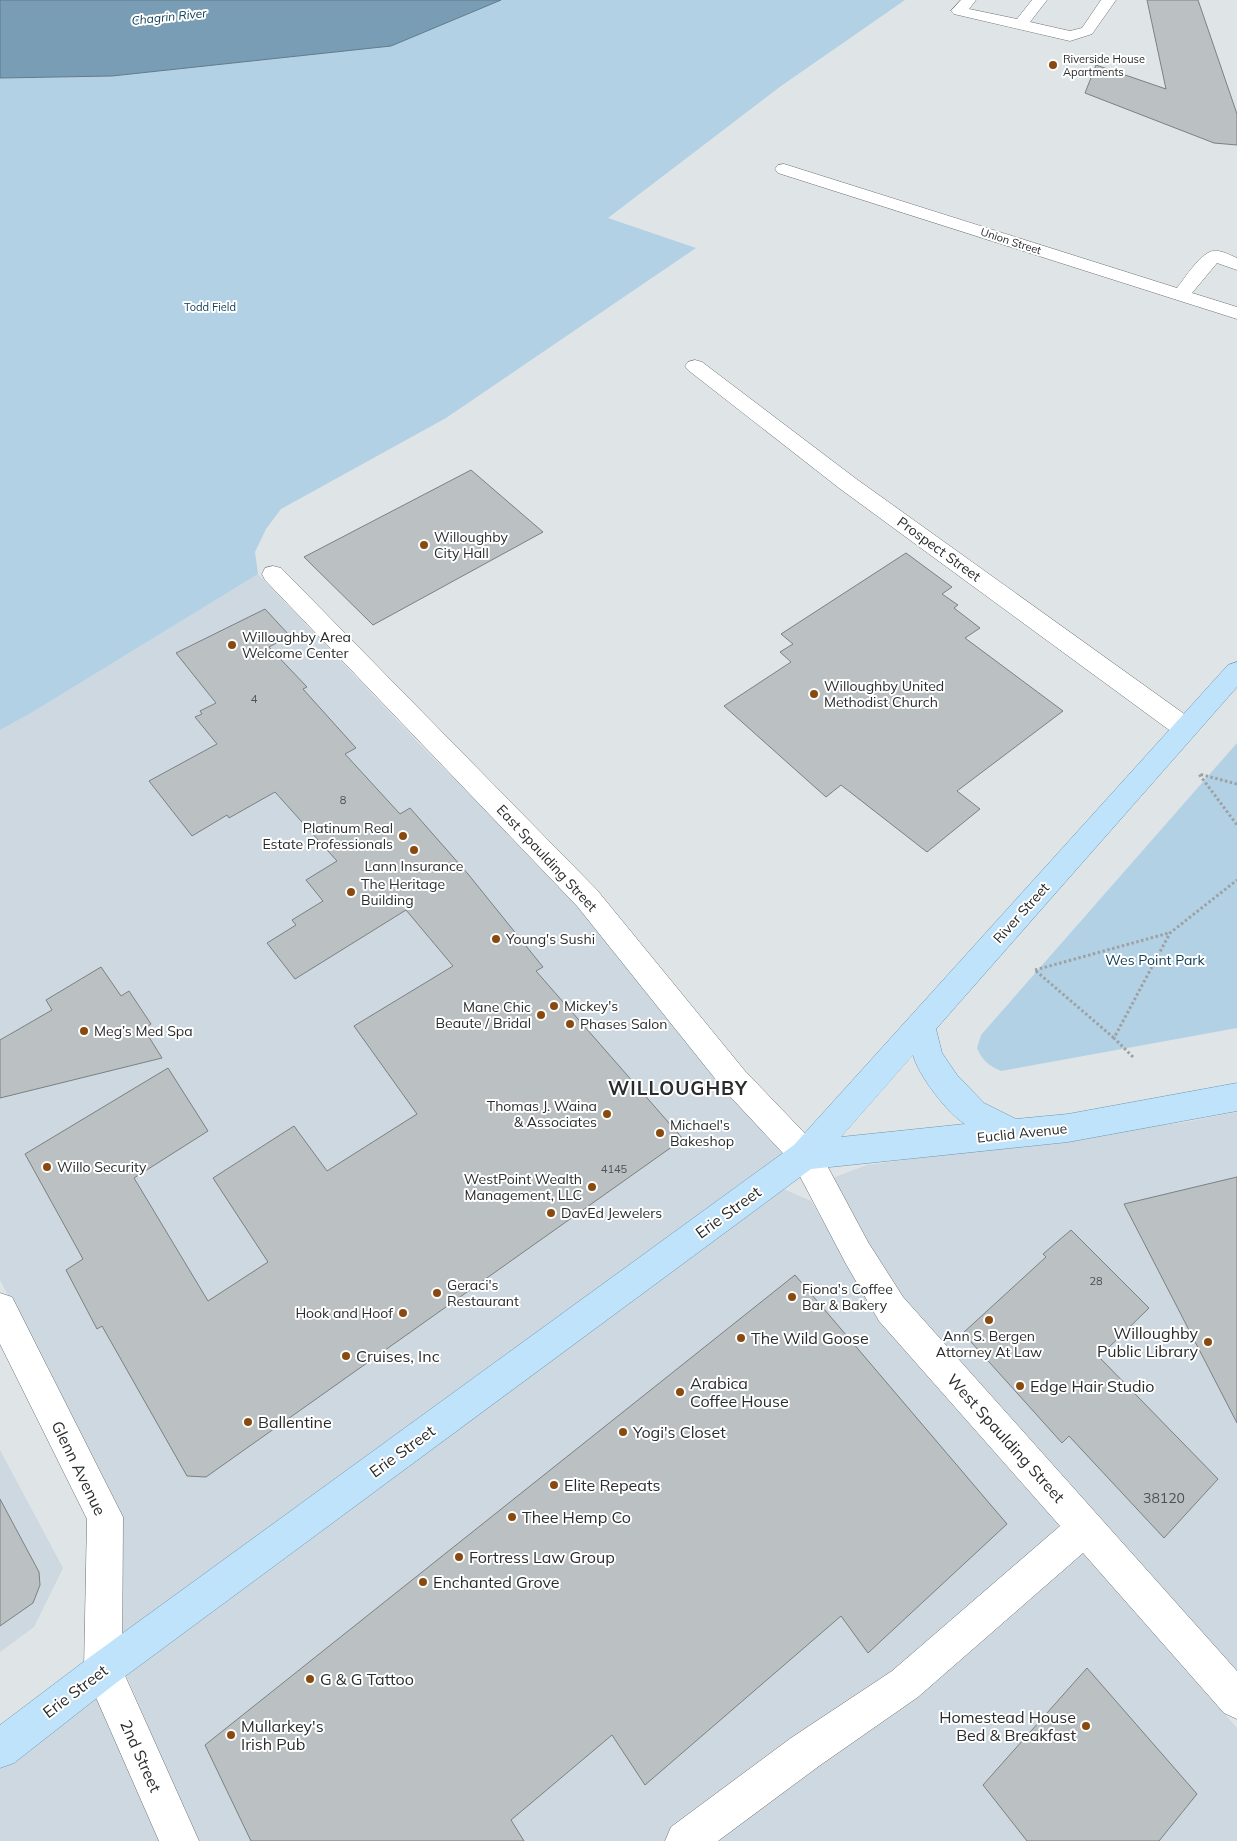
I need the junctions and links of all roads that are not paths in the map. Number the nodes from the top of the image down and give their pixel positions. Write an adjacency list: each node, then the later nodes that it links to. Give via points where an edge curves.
1 (969, 0): 4 (street, via 959,11)
2 (1040, 0): 4 (street)
3 (1108, 0): 4 (street, via 1088,31 1079,34 1070,36)
4 (1020, 25)
5 (784, 169): 7 (street, Union Street)
6 (1237, 264): 7 (street, via 1214,256)
7 (1181, 295): 8 (street, Union Street)
8 (1237, 313)
9 (695, 366): 12 (street, Prospect Street, via 847,483)
10 (274, 574): 16 (street, East Spaulding Street, via 587,898 736,1081)
11 (1237, 671): 12 (main road, River Street)
12 (1186, 728): 13 (main road, River Street)
13 (921, 1025): 15 (main road, via 928,1058 946,1085 974,1112); 16 (main road, River Street)
14 (1237, 1098): 15 (main road, Euclid Avenue, via 1068,1128)
15 (1014, 1134): 16 (main road, Euclid Avenue)
16 (805, 1155): 18 (street, West Spaulding Street, via 891,1309); 19 (main road, Erie Street)
17 (0, 1309): 19 (street, Glenn Avenue, via 104,1517)
18 (1085, 1528): 20 (street, West Spaulding Street); 23 (street, via 905,1684 805,1752)
19 (103, 1670): 21 (main road, Erie Street); 22 (street, 2nd Street)
20 (1237, 1700)
21 (0, 1749)
22 (179, 1841)
23 (685, 1841)

